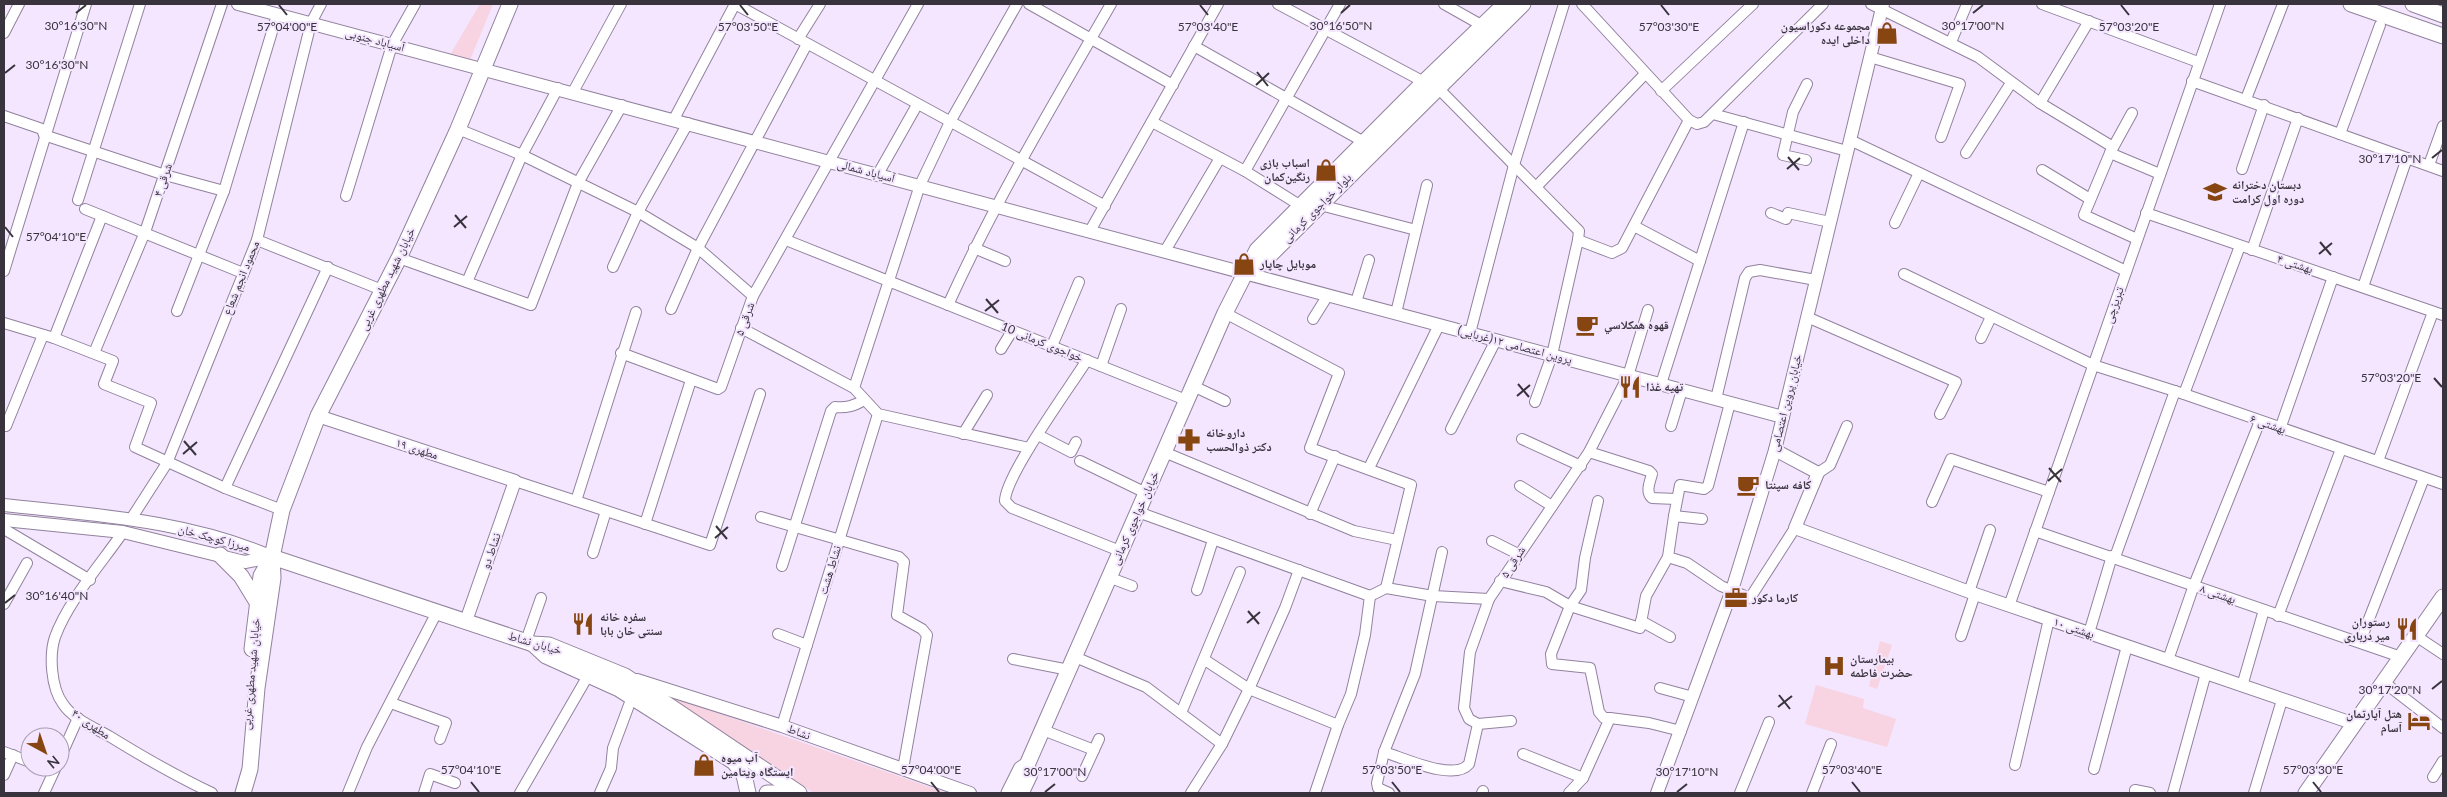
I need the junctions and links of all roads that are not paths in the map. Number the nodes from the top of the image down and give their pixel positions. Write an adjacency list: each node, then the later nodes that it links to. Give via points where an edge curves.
1 (19, 4): 42 (street)
2 (86, 4): 80 (street)
3 (140, 4): 87 (street)
4 (222, 4): 105 (street, شرقی ۴)
5 (238, 4): 34 (street, آسیاباد جنوبی)
6 (321, 4): 37 (street, محمود انجم شعاع)
7 (415, 4): 47 (street)
8 (510, 4): 51 (main road, خیابان شهید مطهری غربی)
9 (621, 4): 61 (street)
10 (735, 4): 45 (street); 72 (street)
11 (820, 4): 45 (street)
12 (918, 4): 53 (street, شرقی ۵)
13 (1017, 4): 74 (street)
14 (1029, 4): 44 (street)
15 (1111, 4): 44 (street)
16 (1218, 4): 48 (street)
17 (1278, 4): 41 (street)
18 (1340, 4): 41 (street)
19 (1505, 4): 39 (main road, بلوار خواجوی کرمانی)
20 (1523, 4): 56 (main road, بلوار خواجوی کرمانی)
21 (1564, 4): 96 (street)
22 (1582, 4): 52 (street)
23 (1753, 4): 60 (street)
24 (1823, 4): 69 (street)
25 (1967, 4): 46 (street)
26 (2042, 4): 36 (street)
27 (2220, 4): 50 (street, تبریزچی)
28 (2283, 4): 63 (street)
29 (2352, 4): 43 (main road)
30 (2376, 4): 40 (main road)
31 (2413, 4): 35 (main road)
32 (1879, 5): 46 (street); 49 (street, خیابان پروین اعتصامی)
33 (1452, 6): 39 (street)
34 (278, 15): 37 (street, آسیاباد جنوبی); 110 (street)
35 (2443, 15)
36 (2090, 21): 50 (street); 64 (street)
37 (311, 23): 47 (street, آسیاباد جنوبی); 130 (street, محمود انجم شعاع)
38 (2380, 25): 82 (street)
39 (1483, 26): 56 (main road, بلوار خواجوی کرمانی)
40 (2443, 26)
41 (1325, 29): 56 (street); 62 (street)
42 (4, 33)
43 (2443, 36)
44 (1091, 39): 58 (street); 93 (street)
45 (803, 41): 53 (street); 84 (street)
46 (1951, 42): 55 (street, via 1978,57)
47 (392, 44): 51 (street, آسیاباد جنوبی); 111 (street)
48 (1194, 46): 58 (street); 62 (street)
49 (1870, 56): 83 (street, via 1960,84); 86 (street, خیابان پروین اعتصامی)
50 (2198, 62): 54 (street, تبریزچی)
51 (484, 68): 59 (street, آسیاباد شمالی); 79 (main road, خیابان شهید مطهری غربی)
52 (1645, 74): 60 (street); 109 (street)
53 (874, 81): 65 (street); 95 (street, شرقی ۵)
54 (2192, 81): 63 (street); 104 (street, تبریزچی)
55 (2011, 83): 64 (street); 89 (street)
56 (1430, 84): 85 (main road, بلوار خواجوی کرمانی); 96 (street); 114 (main road, بلوار خواجوی کرمانی)
57 (1807, 84): 81 (street, via 1793,112)
58 (1172, 85): 75 (street)
59 (558, 88): 61 (street, آسیاباد شمالی); 90 (street)
60 (1661, 91): 73 (street)
61 (573, 92): 66 (street, آسیاباد شمالی)
62 (1286, 99): 85 (street); 99 (street)
63 (2246, 99): 67 (street)
64 (2040, 103): 88 (street)
65 (917, 104): 74 (street); 103 (street)
66 (622, 105): 72 (street, آسیاباد شمالی); 106 (street)
67 (2264, 106): 71 (street); 98 (street)
68 (2132, 113): 88 (street)
69 (1713, 114): 73 (street, via 1697,124); 76 (street)
70 (4, 116): 80 (street, via 42,129)
71 (2298, 118): 82 (street); 136 (street)
72 (674, 119): 77 (street, آسیاباد شمالی)
73 (1690, 120): 125 (street)
74 (950, 122): 93 (street); 107 (street)
75 (1152, 122): 91 (street); 116 (street)
76 (1744, 122): 81 (street); 142 (street)
77 (688, 123): 84 (street, آسیاباد شمالی); 119 (street)
78 (2443, 126): 97 (street)
79 (458, 129): 90 (street); 139 (main road, خیابان شهید مطهری غربی)
80 (44, 134): 87 (street); 145 (street)
81 (1788, 134): 86 (street); 94 (street, via 1783,155)
82 (2340, 134): 92 (street)
83 (1941, 137)
84 (754, 140): 95 (street, آسیاباد شمالی); 134 (street)
85 (1364, 142): 117 (main road, بلوار خواجوی کرمانی)
86 (1849, 145): 102 (street); 123 (street, خیابان پروین اعتصامی)
87 (92, 150): 105 (street); 113 (street)
88 (2112, 150): 104 (street); 112 (street)
89 (1966, 153)
90 (522, 156): 106 (street); 153 (street)
91 (1220, 158): 99 (street); 137 (street)
92 (2407, 158): 97 (street); 155 (street)
93 (1022, 160): 115 (street); 116 (street)
94 (1806, 160)
95 (829, 161): 103 (street, آسیاباد شمالی); 131 (street, شرقی ۵)
96 (1514, 165): 109 (street); 176 (street)
97 (2429, 165): 101 (street)
98 (2242, 169)
99 (1245, 170): 117 (street)
100 (2042, 170): 112 (street)
101 (2443, 170)
102 (1919, 172): 124 (street); 146 (street)
103 (878, 174): 107 (street, آسیاباد شمالی)
104 (2160, 174): 121 (street, تبریزچی)
105 (165, 175): 110 (street); 128 (street, شرقی ۴)
106 (578, 183): 119 (street); 153 (street, via 530,305)
107 (920, 185): 115 (street, آسیاباد شمالی); 152 (street)
108 (1427, 185): 126 (street)
109 (1536, 187): 132 (street, via 1579,231)
110 (224, 191): 138 (street)
111 (346, 196)
112 (2090, 199): 129 (street, via 2084,215)
113 (78, 200)
114 (1320, 205): 126 (street); 148 (main road, بلوار خواجوی کرمانی, via 1266,259)
115 (996, 206): 127 (street, آسیاباد شمالی); 135 (street)
116 (1105, 206): 127 (street)
117 (1301, 206): 148 (main road, بلوار خواجوی کرمانی, via 1257,250)
118 (85, 209): 122 (street)
119 (638, 212): 134 (street); 144 (street)
120 (1771, 213): 123 (street, via 1786,219 1788,213)
121 (2146, 213): 129 (street, تبریزچی); 133 (street, بهشتی ۴)
122 (102, 216): 128 (street); 178 (street)
123 (1830, 222): 151 (street, خیابان پروین اعتصامی)
124 (1896, 222)
125 (1634, 226): 132 (street, via 1617,251); 142 (street)
126 (1416, 230): 167 (street)
127 (1090, 231): 137 (street, آسیاباد شمالی)
128 (145, 232): 138 (street); 183 (street, شرقی ۴)
129 (2137, 239): 146 (street, تبریزچی)
130 (257, 240): 143 (street); 147 (street, محمود انجم شعاع)
131 (786, 240): 152 (street, خواجوی کرمانی 10); 158 (street, شرقی ۵)
132 (1578, 240): 185 (street)
133 (2240, 246): 136 (street, بهشتی ۴); 195 (street)
134 (698, 248): 158 (street); 161 (street)
135 (974, 248): 141 (street); 160 (street)
136 (2252, 250): 150 (street, بهشتی ۴)
137 (1165, 251): 148 (street, آسیاباد شمالی)
138 (199, 256): 147 (street); 164 (street)
139 (399, 258): 153 (street); 156 (main road, خیابان شهید مطهری غربی)
140 (1368, 260): 159 (street)
141 (1004, 261)
142 (1700, 261): 191 (street)
143 (328, 267): 156 (street); 234 (street)
144 (613, 267)
145 (4, 271)
146 (2126, 271): 187 (street, تبریزچی)
147 (243, 273): 226 (street, محمود انجم شعاع)
148 (1247, 273): 157 (street, پروین اعتصامی ۱۲(غربایی)); 166 (main road, خیابان خواجوی کرمانی)
149 (1904, 274): 169 (street, بهشتی ۶)
150 (2332, 277): 155 (street, بهشتی ۴); 212 (street)
151 (1816, 280): 170 (street, خیابان پروین اعتصامی); 198 (street, via 1760,270 1749,272)
152 (889, 281): 160 (street, خواجوی کرمانی 10); 193 (street)
153 (467, 282)
154 (1079, 282): 181 (street)
155 (2363, 287): 168 (street, بهشتی ۴)
156 (382, 290): 206 (main road, خیابان شهید مطهری غربی)
157 (1328, 295): 159 (street, پروین اعتصامی ۱۲(غربایی)); 171 (street)
158 (753, 296): 174 (street, شرقی ۵)
159 (1356, 302): 167 (street, پروین اعتصامی ۱۲(غربایی))
160 (948, 305): 175 (street, خواجوی کرمانی 10)
161 (671, 309)
162 (1121, 309): 188 (street)
163 (1648, 310): 189 (street, شرقی ۵)
164 (177, 311)
165 (636, 312): 184 (street)
166 (1225, 313): 192 (main road, خیابان خواجوی کرمانی); 223 (street, via 1339,373 1310,448)
167 (1396, 313): 173 (street, پروین اعتصامی ۱۲(غربایی))
168 (2438, 313): 225 (street)
169 (1991, 316): 179 (street); 187 (street, بهشتی ۶)
170 (1807, 317): 205 (street, via 1956,382); 207 (street, خیابان پروین اعتصامی)
171 (1313, 319)
172 (4, 323): 177 (street)
173 (1439, 325): 176 (street, پروین اعتصامی ۱۲(غربایی)); 228 (street)
174 (741, 328): 190 (street, شرقی ۵, via 721,387 718,389); 193 (street)
175 (1012, 331): 181 (street, خواجوی کرمانی 10); 182 (street)
176 (1470, 333): 180 (street, پروین اعتصامی ۱۲(غربایی))
177 (43, 335): 178 (street); 209 (street)
178 (54, 338): 183 (street)
179 (1981, 338)
180 (1496, 340): 185 (street, پروین اعتصامی ۱۲(غربایی)); 213 (street)
181 (1052, 346): 186 (street, خواجوی کرمانی 10)
182 (1001, 348)
183 (94, 353): 226 (street, via 113,361 104,384 150,403 136,447)
184 (621, 353): 190 (street, شرقی ۵); 238 (street)
185 (1552, 355): 189 (street, پروین اعتصامی ۱۲(غربایی)); 202 (street)
186 (1087, 360): 188 (street, خواجوی کرمانی 10); 215 (street)
187 (2093, 365): 195 (street, بهشتی ۶); 235 (street, تبریزچی)
188 (1101, 366): 200 (street, خواجوی کرمانی 10)
189 (1628, 376): 191 (street, پروین اعتصامی ۱۲(غربایی)); 222 (street, شرقی ۵)
190 (691, 380): 252 (street)
191 (1661, 384): 194 (street, پروین اعتصامی ۱۲(غربایی))
192 (1193, 386): 200 (main road, خیابان خواجوی کرمانی); 201 (street)
193 (854, 388): 199 (street)
194 (1682, 390): 198 (street, پروین اعتصامی ۱۲(غربایی)); 210 (street)
195 (2180, 393): 208 (street, بهشتی ۶); 270 (street)
196 (760, 394): 252 (street, via 710,545)
197 (987, 395): 214 (street)
198 (1716, 399): 203 (street, پروین اعتصامی ۱۲(غربایی))
199 (864, 400): 204 (street); 253 (street, via 857,405 831,411)
200 (1186, 400): 221 (main road, خیابان خواجوی کرمانی)
201 (1225, 401)
202 (1535, 402)
203 (1730, 403): 207 (street, پروین اعتصامی ۱۲(غربایی)); 237 (street, via 1706,488 1680,484)
204 (878, 414): 214 (street); 259 (street, نشاط هشت)
205 (1940, 414)
206 (318, 416): 231 (street, مطهری ۱۹); 243 (main road, خیابان شهید مطهری غربی)
207 (1783, 417): 219 (street, خیابان پروین اعتصامی)
208 (2260, 422): 212 (street, بهشتی ۶); 278 (street)
209 (4, 425)
210 (1671, 426)
211 (1847, 426): 229 (street, via 1830,466)
212 (2280, 428): 220 (street, بهشتی ۶)
213 (1451, 429)
214 (964, 434): 218 (street)
215 (1038, 436): 217 (street, via 1072,452); 218 (street)
216 (1522, 439): 227 (street)
217 (1076, 442)
218 (1029, 448): 263 (street, via 1005,492 1005,502 1012,508)
219 (1775, 450): 229 (street); 282 (street, خیابان پروین اعتصامی)
220 (2341, 450): 225 (street, بهشتی ۶); 295 (street)
221 (1164, 452): 236 (main road, خیابان خواجوی کرمانی); 246 (street)
222 (1589, 452): 227 (street, شرقی ۵); 237 (street, via 1649,471 1652,474 1650,496)
223 (1335, 456): 228 (street); 246 (street)
224 (1080, 461): 236 (street)
225 (2378, 462): 230 (street, بهشتی ۶)
226 (167, 463): 234 (street); 249 (street, محمود انجم شعاع)
227 (1581, 466): 242 (street, شرقی ۵)
228 (1369, 468): 261 (street, via 1411,485)
229 (1818, 473): 254 (street)
230 (2424, 478): 232 (street, بهشتی ۶); 304 (street)
231 (515, 481): 238 (street); 297 (street, نشاط دو)
232 (2443, 484)
233 (1520, 486): 242 (street)
234 (225, 488): 243 (street)
235 (2049, 492): 240 (street, via 1951,459); 257 (street, تبریزچی)
236 (1146, 493): 245 (main road, خیابان خواجوی کرمانی)
237 (1676, 499): 247 (street)
238 (576, 501): 244 (street)
239 (1598, 501): 291 (street, via 1581,590)
240 (1932, 502)
241 (4, 506): 249 (street, میرزا کوچک خان)
242 (1552, 506): 266 (street, شرقی ۵)
243 (282, 510): 268 (main road, خیابان شهید مطهری غربی)
244 (606, 511): 252 (street); 265 (street)
245 (1138, 512): 260 (street); 263 (main road, خیابان خواجوی کرمانی)
246 (1310, 514): 261 (street, via 1354,530)
247 (1674, 516): 250 (street); 269 (street)
248 (761, 517): 253 (street)
249 (131, 519): 268 (street, میرزا کوچک خان, via 249,546)
250 (1702, 519)
251 (4, 520): 258 (street, میرزا کوچک خان)
252 (645, 524)
253 (793, 527): 259 (street); 272 (street)
254 (1795, 528): 282 (street, via 1750,598); 283 (street, بهشتی ۱۰)
255 (4, 529): 276 (street)
256 (1990, 530): 283 (street)
257 (2035, 531): 270 (street, بهشتی ۸); 292 (street, تبریزچی)
258 (123, 532): 267 (street, میرزا کوچک خان); 276 (street, مطهری ۴۰)
259 (839, 540): 306 (street, نشاط هشت); 350 (street, via 902,558 897,616 927,635)
260 (1213, 540): 273 (street); 281 (street)
261 (1397, 540): 280 (street)
262 (1492, 541): 266 (street)
263 (1120, 551): 275 (main road, خیابان خواجوی کرمانی)
264 (1442, 552): 285 (street)
265 (593, 553)
266 (1518, 554): 277 (street, شرقی ۵)
267 (220, 555): 268 (street, میرزا کوچک خان, via 245,562); 289 (main road, via 241,576)
268 (272, 557): 289 (main road, خیابان شهید مطهری غربی, via 261,576); 294 (main road, خیابان نشاط); 362 (main road, خیابان شهید مطهری غربی, via 250,769)
269 (1668, 557): 282 (street); 298 (street, via 1646,596)
270 (2114, 557): 278 (street, بهشتی ۸); 299 (street)
271 (28, 563): 290 (street)
272 (782, 566)
273 (1299, 570): 284 (street); 319 (street, via 1286,608)
274 (1240, 572): 311 (street)
275 (1108, 578): 279 (street); 313 (main road, خیابان خواجوی کرمانی)
276 (90, 580): 326 (street, مطهری ۴۰, via 64,616 54,639 52,656 53,673 62,703)
277 (1500, 581): 288 (street, شرقی ۵); 291 (street, via 1546,592)
278 (2194, 585): 293 (street, بهشتی ۸); 312 (street)
279 (1132, 586)
280 (1386, 588): 284 (street); 285 (street)
281 (1197, 590)
282 (1732, 590): 322 (street, خیابان پروین اعتصامی)
283 (1972, 593): 292 (street, بهشتی ۱۰); 301 (street)
284 (1370, 596): 332 (street, via 1365,635 1351,694)
285 (1433, 596): 288 (street); 343 (street, via 1415,674)
286 (2443, 597): 302 (main road)
287 (541, 598): 305 (street)
288 (1489, 599): 330 (street, شرقی ۵, via 1470,652 1464,708 1469,719)
289 (257, 602): 361 (main road, خیابان شهید مطهری غربی, via 243,767)
290 (4, 604)
291 (1570, 606): 298 (street, via 1640,628); 327 (street, via 1551,654 1552,664 1590,668 1599,712 1604,718)
292 (2009, 606): 296 (street, بهشتی ۱۰)
293 (2264, 610): 295 (street, بهشتی ۸); 318 (street)
294 (437, 612): 297 (main road, خیابان نشاط); 324 (street)
295 (2278, 616): 304 (street, بهشتی ۸)
296 (2049, 619): 299 (street, بهشتی ۱۰); 349 (street)
297 (466, 621): 305 (main road, خیابان نشاط)
298 (1642, 621): 303 (street)
299 (2089, 633): 307 (street, بهشتی ۱۰)
300 (778, 634): 306 (street)
301 (1961, 636)
302 (2416, 636): 308 (street); 309 (main road)
303 (1670, 637)
304 (2360, 642): 309 (street, بهشتی ۸)
305 (530, 643): 315 (main road, via 546,656); 316 (main road, خیابان نشاط, via 549,645)
306 (807, 644): 333 (street, نشاط هشت)
307 (2127, 646): 312 (street, بهشتی ۱۰); 351 (street)
308 (2443, 654)
309 (2401, 657): 317 (main road)
310 (1013, 659): 313 (street)
311 (1205, 660): 319 (street); 325 (street)
312 (2168, 660): 314 (street, بهشتی ۱۰)
313 (1072, 663): 325 (street, via 1146,687); 335 (main road, خیابان خواجوی کرمانی)
314 (2206, 672): 318 (street, بهشتی ۱۰); 382 (street)
315 (589, 674): 321 (main road); 365 (street)
316 (625, 676): 333 (street, نشاط); 370 (main road, خیابان نشاط)
317 (2385, 682): 331 (main road); 334 (street)
318 (2242, 686): 323 (street, بهشتی ۱۰)
319 (1249, 688): 332 (street); 340 (street)
320 (1660, 688): 322 (street)
321 (632, 696): 366 (street, via 613,748 611,768); 367 (main road, via 734,762 744,775)
322 (1693, 697): 336 (street, خیابان پروین اعتصامی)
323 (2282, 700): 331 (street, بهشتی ۱۰); 383 (street)
324 (391, 702): 338 (street, via 446,723); 363 (street)
325 (1181, 713): 340 (street)
326 (78, 718): 337 (street); 360 (street, مطهری ۴۰, via 168,772)
327 (1610, 718): 336 (street); 356 (street)
328 (1511, 721): 330 (street)
329 (1769, 722): 379 (street)
330 (1478, 724): 343 (street, via 1469,764 1459,771 1441,770)
331 (2355, 724): 384 (main road)
332 (1338, 725): 375 (street)
333 (782, 726): 350 (street, نشاط)
334 (2443, 728)
335 (1043, 730): 342 (street); 348 (main road, خیابان خواجوی کرمانی)
336 (1681, 731): 378 (street, خیابان پروین اعتصامی)
337 (70, 736)
338 (440, 739)
339 (1099, 739): 342 (street)
340 (1222, 744): 374 (street)
341 (1831, 744): 380 (street)
342 (1094, 750): 353 (street)
343 (1384, 752): 376 (street, via 1377,783 1378,788)
344 (8, 754): 346 (street); 352 (street)
345 (1523, 754): 356 (street)
346 (20, 758)
347 (2443, 761): 355 (street)
348 (1027, 765): 372 (main road); 373 (main road, via 1030,774)
349 (2015, 765)
350 (903, 769): 371 (street, نشاط)
351 (2094, 770)
352 (4, 775)
353 (1082, 776)
354 (49, 777): 359 (street)
355 (2433, 777)
356 (1583, 778): 377 (street)
357 (455, 783): 364 (street, via 430,774)
358 (2135, 791): 381 (street)
359 (44, 793)
360 (212, 793)
361 (233, 793)
362 (242, 793)
363 (348, 793)
364 (424, 793)
365 (520, 793)
366 (600, 793)
367 (748, 793)
368 (767, 793): 369 (main road)
369 (779, 793)
370 (799, 793)
371 (970, 793)
372 (1009, 793)
373 (1021, 793)
374 (1191, 793)
375 (1315, 793)
376 (1388, 793)
377 (1569, 793)
378 (1657, 793)
379 (1740, 793)
380 (1812, 793)
381 (2150, 793)
382 (2173, 793)
383 (2254, 793)
384 (2306, 793)

